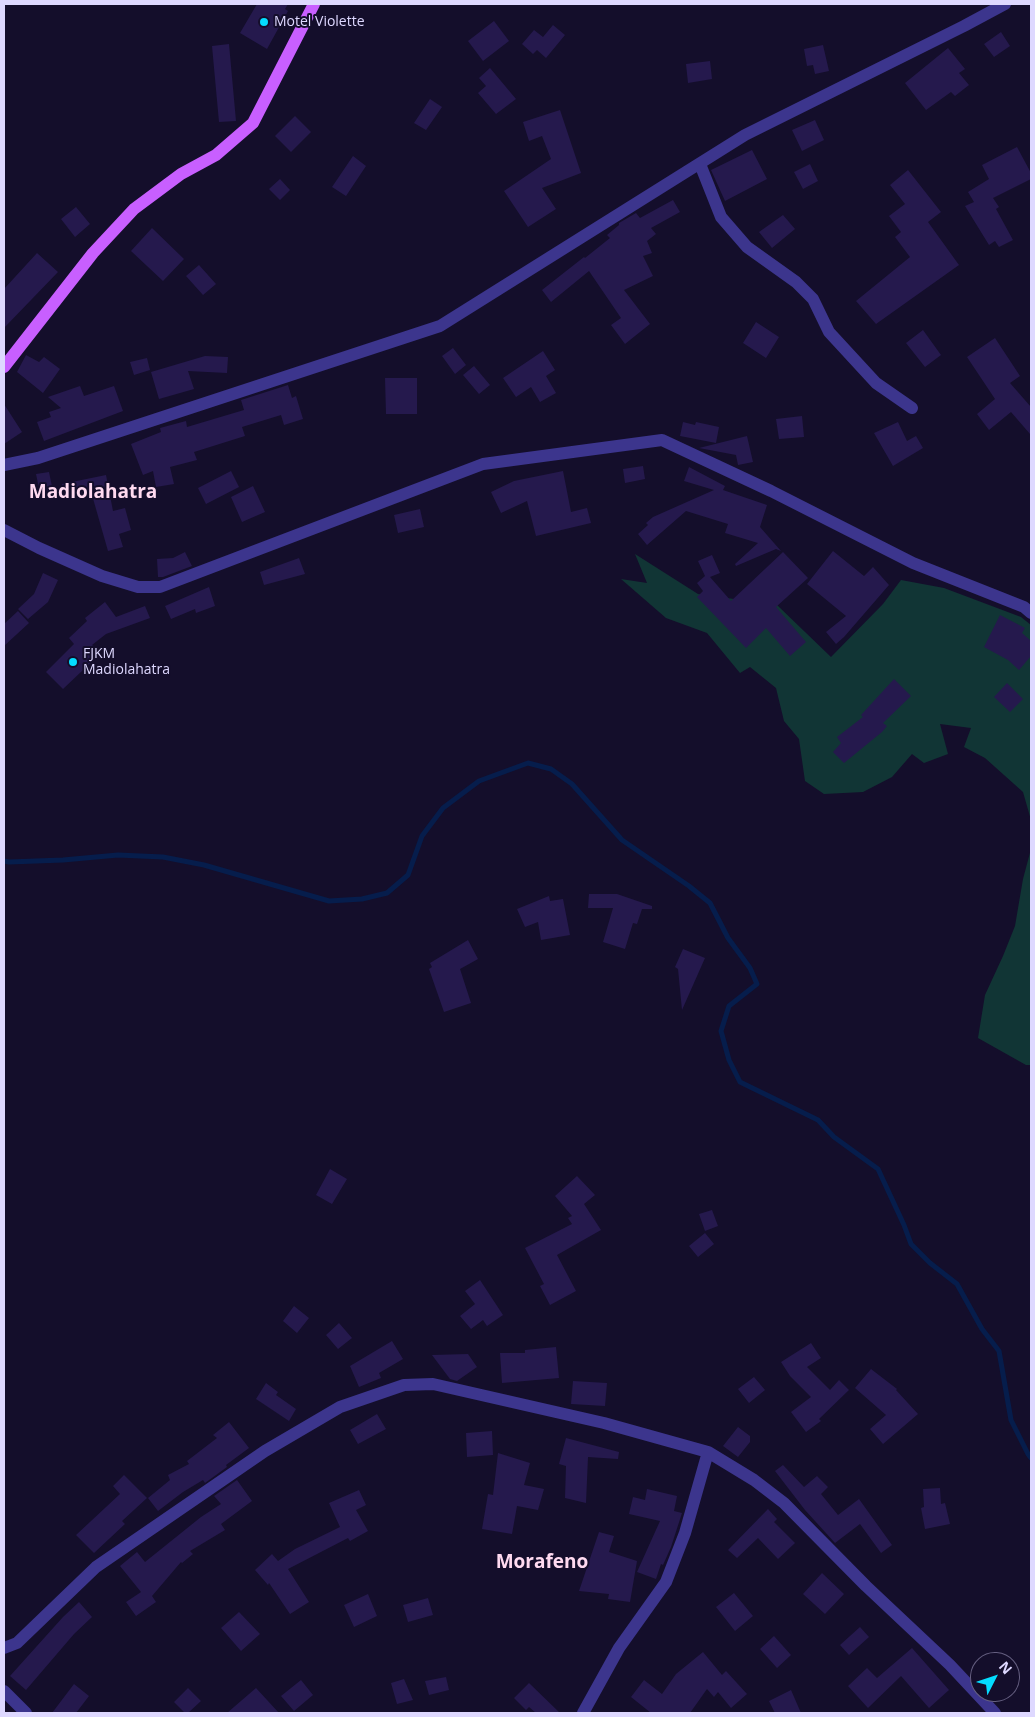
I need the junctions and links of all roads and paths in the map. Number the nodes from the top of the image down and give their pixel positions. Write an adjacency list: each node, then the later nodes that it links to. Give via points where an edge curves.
1 (314, 4): 4 (main road, via 253,122 216,155 181,174 134,209 93,252)
2 (1005, 4): 3 (street, via 744,135)
3 (700, 164): 5 (street, via 721,217 731,229 747,247 796,282 813,299 829,332 876,383); 6 (street, via 440,326 38,458)
4 (4, 367)
5 (912, 408)
6 (4, 465)
7 (4, 530): 8 (street, via 102,576 138,587 160,587 484,464 662,440 913,563 1024,607)
8 (1031, 613)
9 (708, 1452): 10 (street, via 604,1423 461,1390 433,1384 404,1385 340,1407 265,1451 96,1567 17,1643); 13 (street, via 685,1533 666,1582 618,1648); 14 (street, via 784,1503 950,1665)
10 (4, 1648)
11 (4, 1691): 12 (street)
12 (26, 1713)
13 (584, 1713)
14 (994, 1713)

